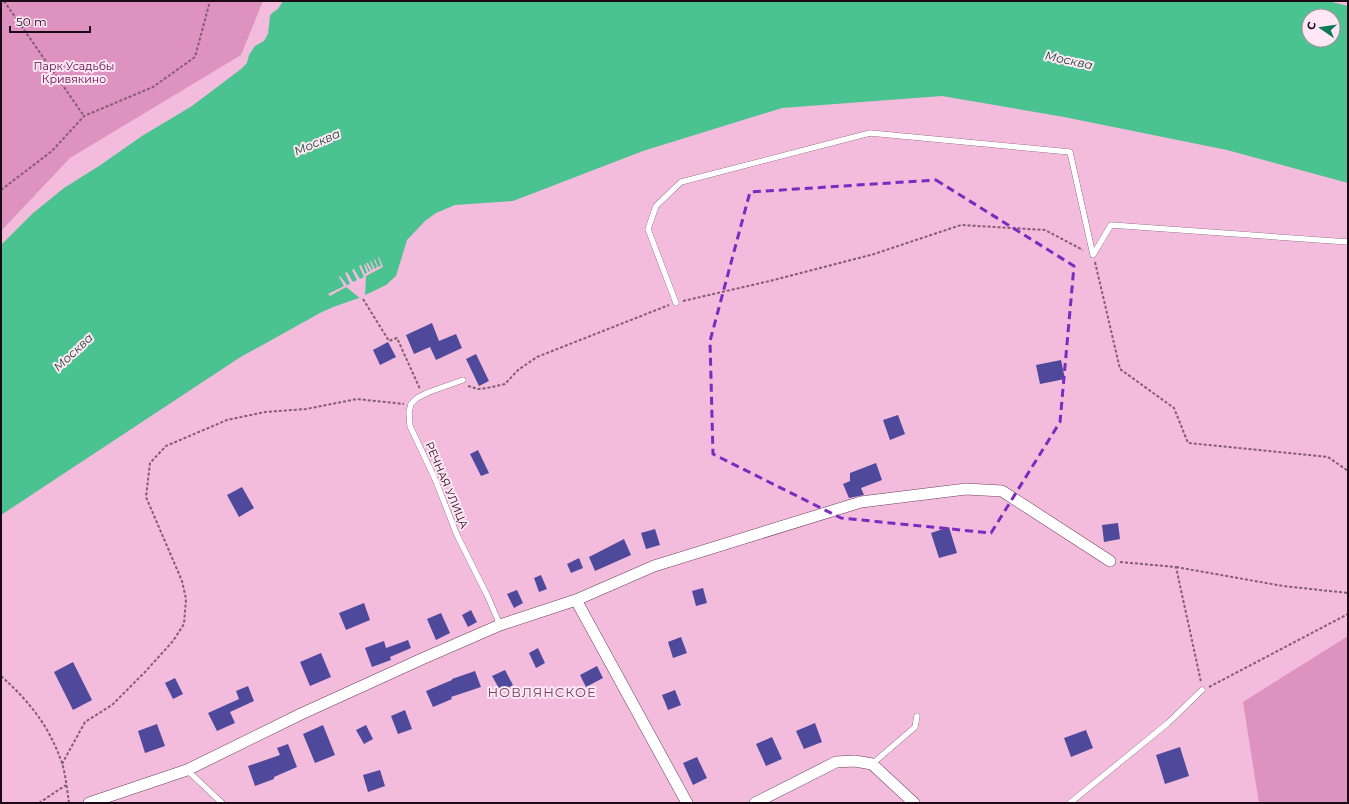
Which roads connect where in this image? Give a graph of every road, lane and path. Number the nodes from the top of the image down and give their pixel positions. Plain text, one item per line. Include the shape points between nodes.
1 (4, 1) edge
2 (210, 1) edge
3 (84, 116) junction
4 (1, 190) edge
5 (1348, 242) edge
6 (1093, 255) junction
7 (363, 299) dead end
8 (676, 302) junction
9 (460, 381) joint
10 (423, 395) junction
11 (411, 404) junction
12 (1348, 471) edge
13 (1110, 561) joint
14 (1176, 567) junction
15 (1348, 593) edge
16 (576, 600) junction
17 (1348, 614) edge
18 (500, 625) junction
19 (1, 676) edge
20 (1202, 690) junction
21 (917, 716) dead end
22 (62, 764) junction
23 (872, 764) junction
24 (187, 770) junction
25 (66, 784) junction
26 (1073, 802) edge
27 (39, 803) edge
28 (69, 803) edge
29 (89, 803) edge
30 (222, 803) edge
31 (686, 803) edge
32 (755, 803) edge
33 (914, 803) edge

1 - 3 path
2 - 3 path via 195,57 152,88
3 - 4 path via 52,151
5 - 6 lane via 1111,225
6 - 8 path via 1045,230 962,225 874,254
6 - 8 lane via 1070,152 870,133 681,182 656,206 648,229
6 - 12 path via 1120,369 1174,408 1188,443 1328,457
7 - 10 path via 389,341 396,338
8 - 9 path via 537,357 518,370 505,384 478,389
9 - 10 lane
10 - 11 lane
11 - 18 lane, РЕЧНАЯ УЛИЦА via 410,426 457,535
11 - 22 path via 357,399 306,409 265,412 227,420 166,446 150,463 146,497 182,581 186,599 184,624 173,641 112,705 85,722
13 - 14 path
13 - 16 street via 1002,491 966,489 861,502 654,566
14 - 15 path via 1283,586
14 - 20 path
16 - 18 street
16 - 31 street
17 - 20 path
18 - 24 street via 308,711
19 - 22 path via 35,710 48,730
20 - 26 lane via 1168,723
21 - 23 lane via 915,727
22 - 25 path
23 - 32 street via 855,761 836,762
23 - 33 street
24 - 29 street
24 - 30 lane
25 - 27 path
25 - 28 path

